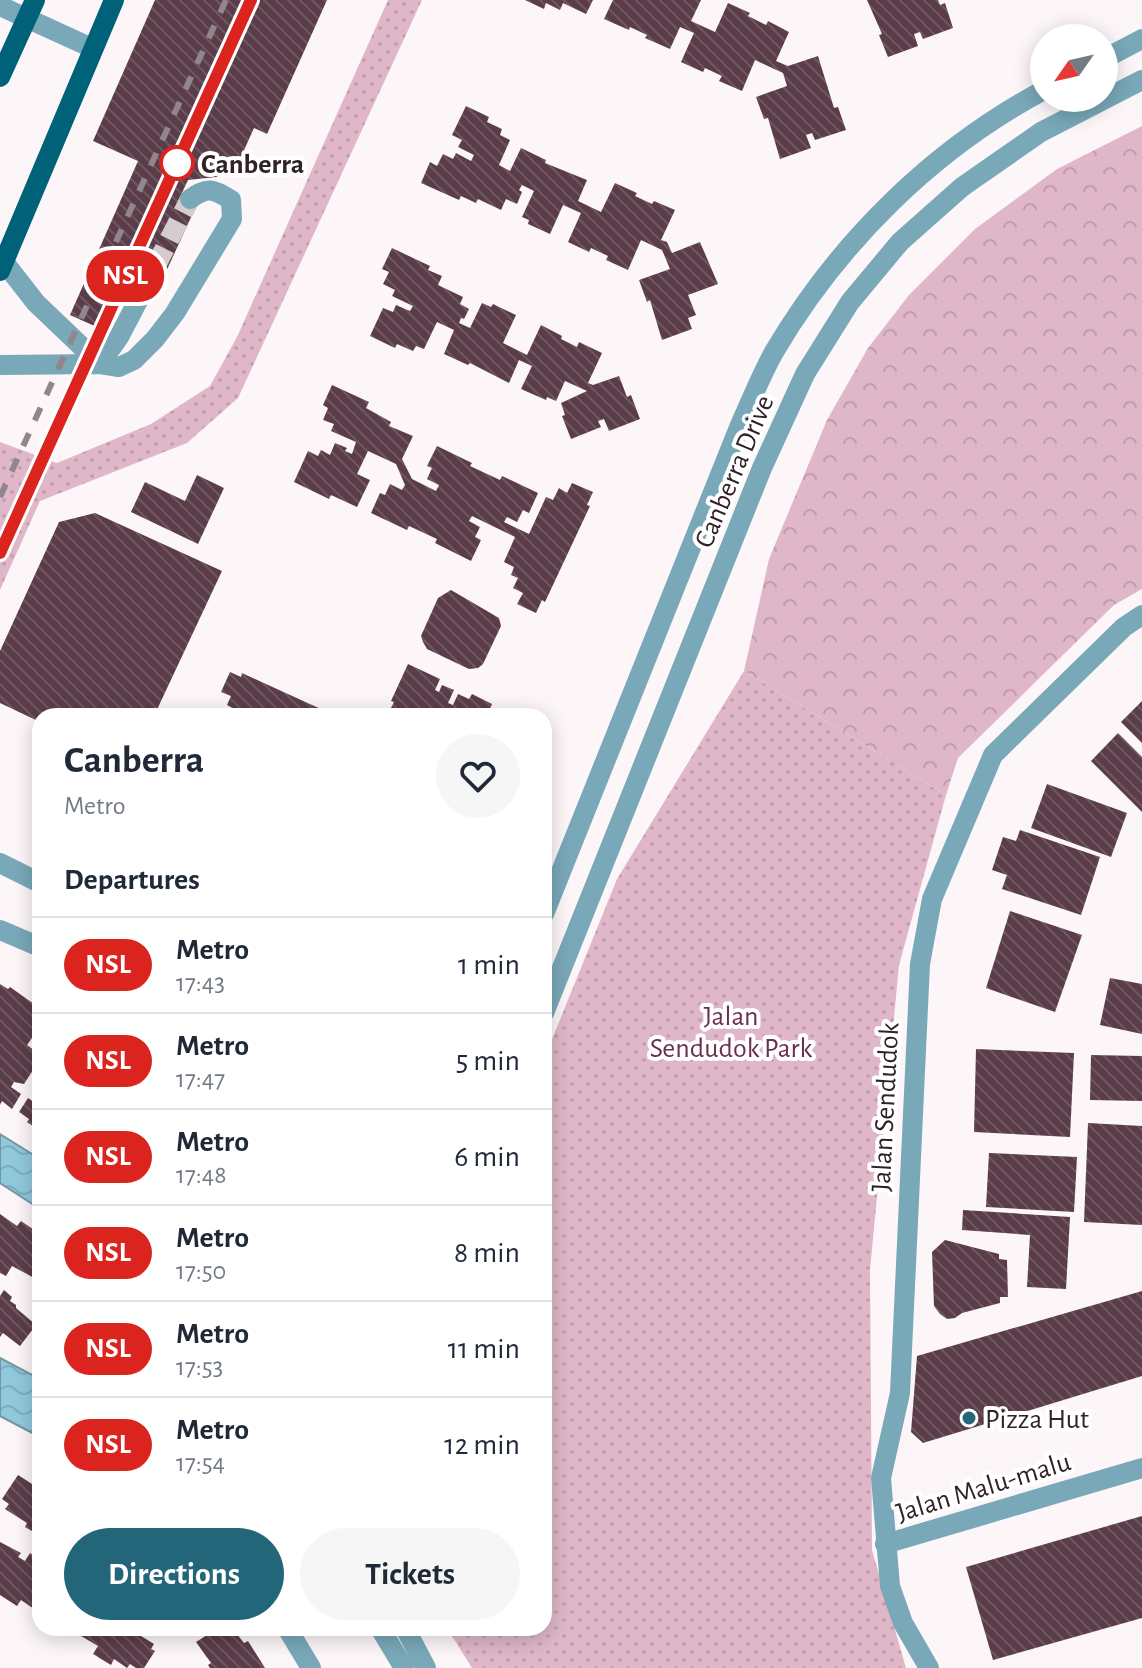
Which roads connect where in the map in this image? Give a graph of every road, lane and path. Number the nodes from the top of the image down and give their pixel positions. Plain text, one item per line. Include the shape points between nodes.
1 (114, 0) edge
2 (0, 6) edge
3 (31, 9) edge
4 (1142, 39) edge
5 (92, 48) junction
6 (1118, 52) edge
7 (0, 77) edge
8 (1142, 80) edge
9 (1030, 99) edge
10 (190, 199) dead end
11 (2, 266) edge
12 (142, 293) tunnel mouth
13 (100, 364) junction
14 (0, 365) edge
15 (1142, 615) edge
16 (0, 863) edge
17 (32, 879) edge
18 (552, 894) edge
19 (0, 930) edge
20 (32, 944) edge
21 (552, 993) edge
22 (1142, 1468) edge
23 (885, 1544) junction
24 (292, 1636) edge
25 (385, 1636) edge
26 (409, 1636) edge
27 (311, 1668) edge
28 (404, 1668) edge
29 (426, 1668) edge
30 (929, 1668) edge

1 - 5 main road
2 - 3 street
3 - 5 street
3 - 7 main road
4 - 6 street
5 - 11 main road
8 - 21 street, Canberra Drive via 1041,132 962,187 900,242 850,302 805,374 762,468
9 - 18 street, Canberra Drive via 934,162 874,217 773,353
10 - 13 street via 201,191 217,190 231,200 232,219 155,339 119,367
11 - 13 street
12 - 13 street
13 - 14 street
15 - 23 street, Jalan Sendudok via 993,755 932,899 920,964 900,1393 881,1478
16 - 17 street
19 - 20 street
22 - 23 street, Jalan Malu-malu
23 - 30 street, Jalan Sendudok via 890,1586 903,1623
24 - 27 street
25 - 28 street
26 - 29 street

